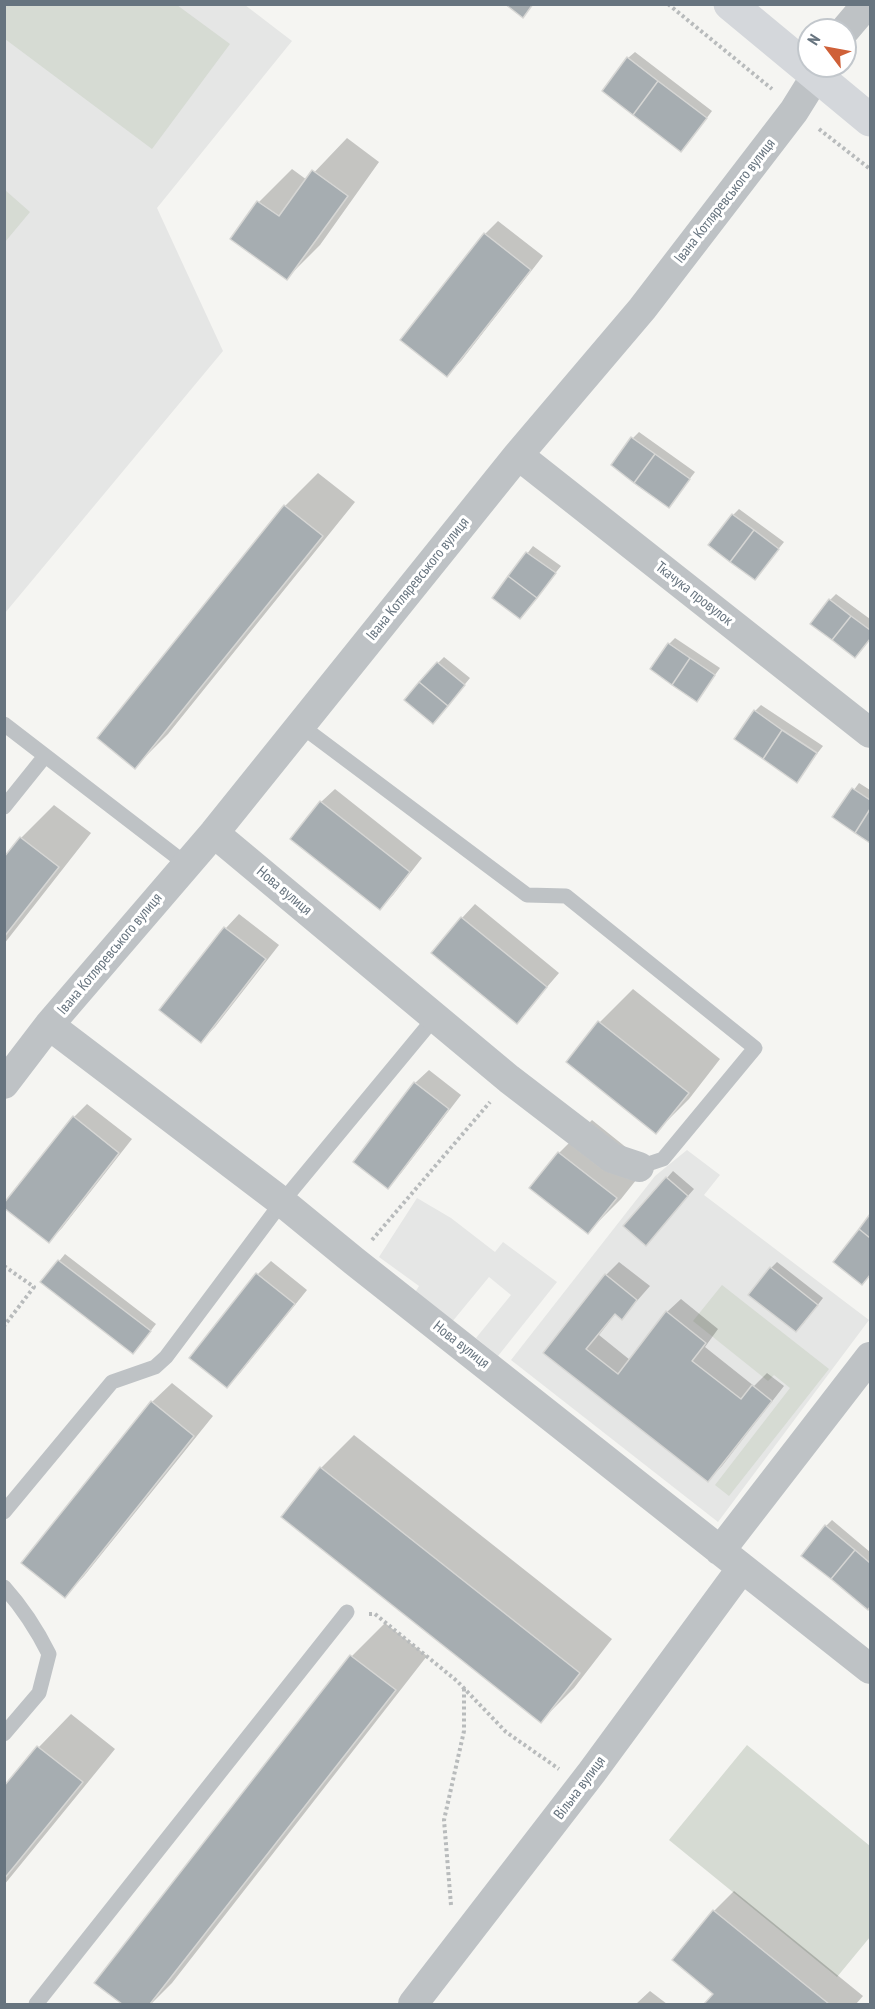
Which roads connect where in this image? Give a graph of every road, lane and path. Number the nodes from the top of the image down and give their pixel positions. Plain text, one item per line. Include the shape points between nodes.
1 (668, 4) edge
2 (730, 4) edge
3 (867, 4) edge
4 (855, 18) edge
5 (797, 54) edge
6 (815, 78) edge
7 (826, 78) edge
8 (794, 111) junction
9 (870, 120) edge
10 (870, 169) edge
11 (518, 455) junction
12 (4, 724) edge
13 (300, 725) junction
14 (870, 733) edge
15 (45, 756) junction
16 (4, 807) edge
17 (214, 833) junction
18 (186, 864) junction
19 (436, 1016) junction
20 (49, 1025) junction
21 (509, 1079) junction
22 (4, 1084) edge
23 (639, 1167) joint
24 (282, 1202) junction
25 (354, 1261) junction
26 (4, 1266) edge
27 (4, 1326) edge
28 (870, 1358) edge
29 (4, 1512) edge
30 (731, 1559) junction
31 (4, 1587) edge
32 (347, 1612) joint
33 (870, 1669) edge
34 (464, 1687) junction
35 (4, 1734) edge
36 (592, 1772) junction
37 (461, 1943) junction
38 (36, 2004) edge
39 (413, 2004) edge

1 - 8 path
2 - 5 main road
3 - 4 street
6 - 8 street, Івана Котляревського вулиця
7 - 9 main road
8 - 10 path
8 - 11 street, Івана Котляревського вулиця via 642,309
11 - 13 street, Івана Котляревського вулиця
11 - 14 street, Ткачука провулок
12 - 15 lane
13 - 17 street, Івана Котляревського вулиця
13 - 23 lane via 527,895 566,896 755,1048 663,1159
15 - 16 lane
15 - 18 lane
17 - 18 street, Івана Котляревського вулиця
17 - 19 street, Нова вулиця
18 - 20 street, Івана Котляревського вулиця
19 - 21 street, Нова вулиця
19 - 24 lane
20 - 22 street, Івана Котляревського вулиця
20 - 24 street, Нова вулиця
21 - 23 street, Нова вулиця via 612,1158
21 - 25 path
24 - 25 street, Нова вулиця
24 - 29 lane via 166,1358 155,1367 112,1382
25 - 30 street, Нова вулиця
26 - 27 path via 34,1287
28 - 30 street, Вільна вулиця
30 - 33 street, Нова вулиця
30 - 36 street, Вільна вулиця
31 - 35 lane via 49,1654 39,1693
32 - 34 path via 375,1614
32 - 38 lane
34 - 36 path via 506,1732 562,1771
34 - 37 path via 464,1731 444,1820 451,1908
36 - 37 street, Вільна вулиця
37 - 39 street, Вільна вулиця

